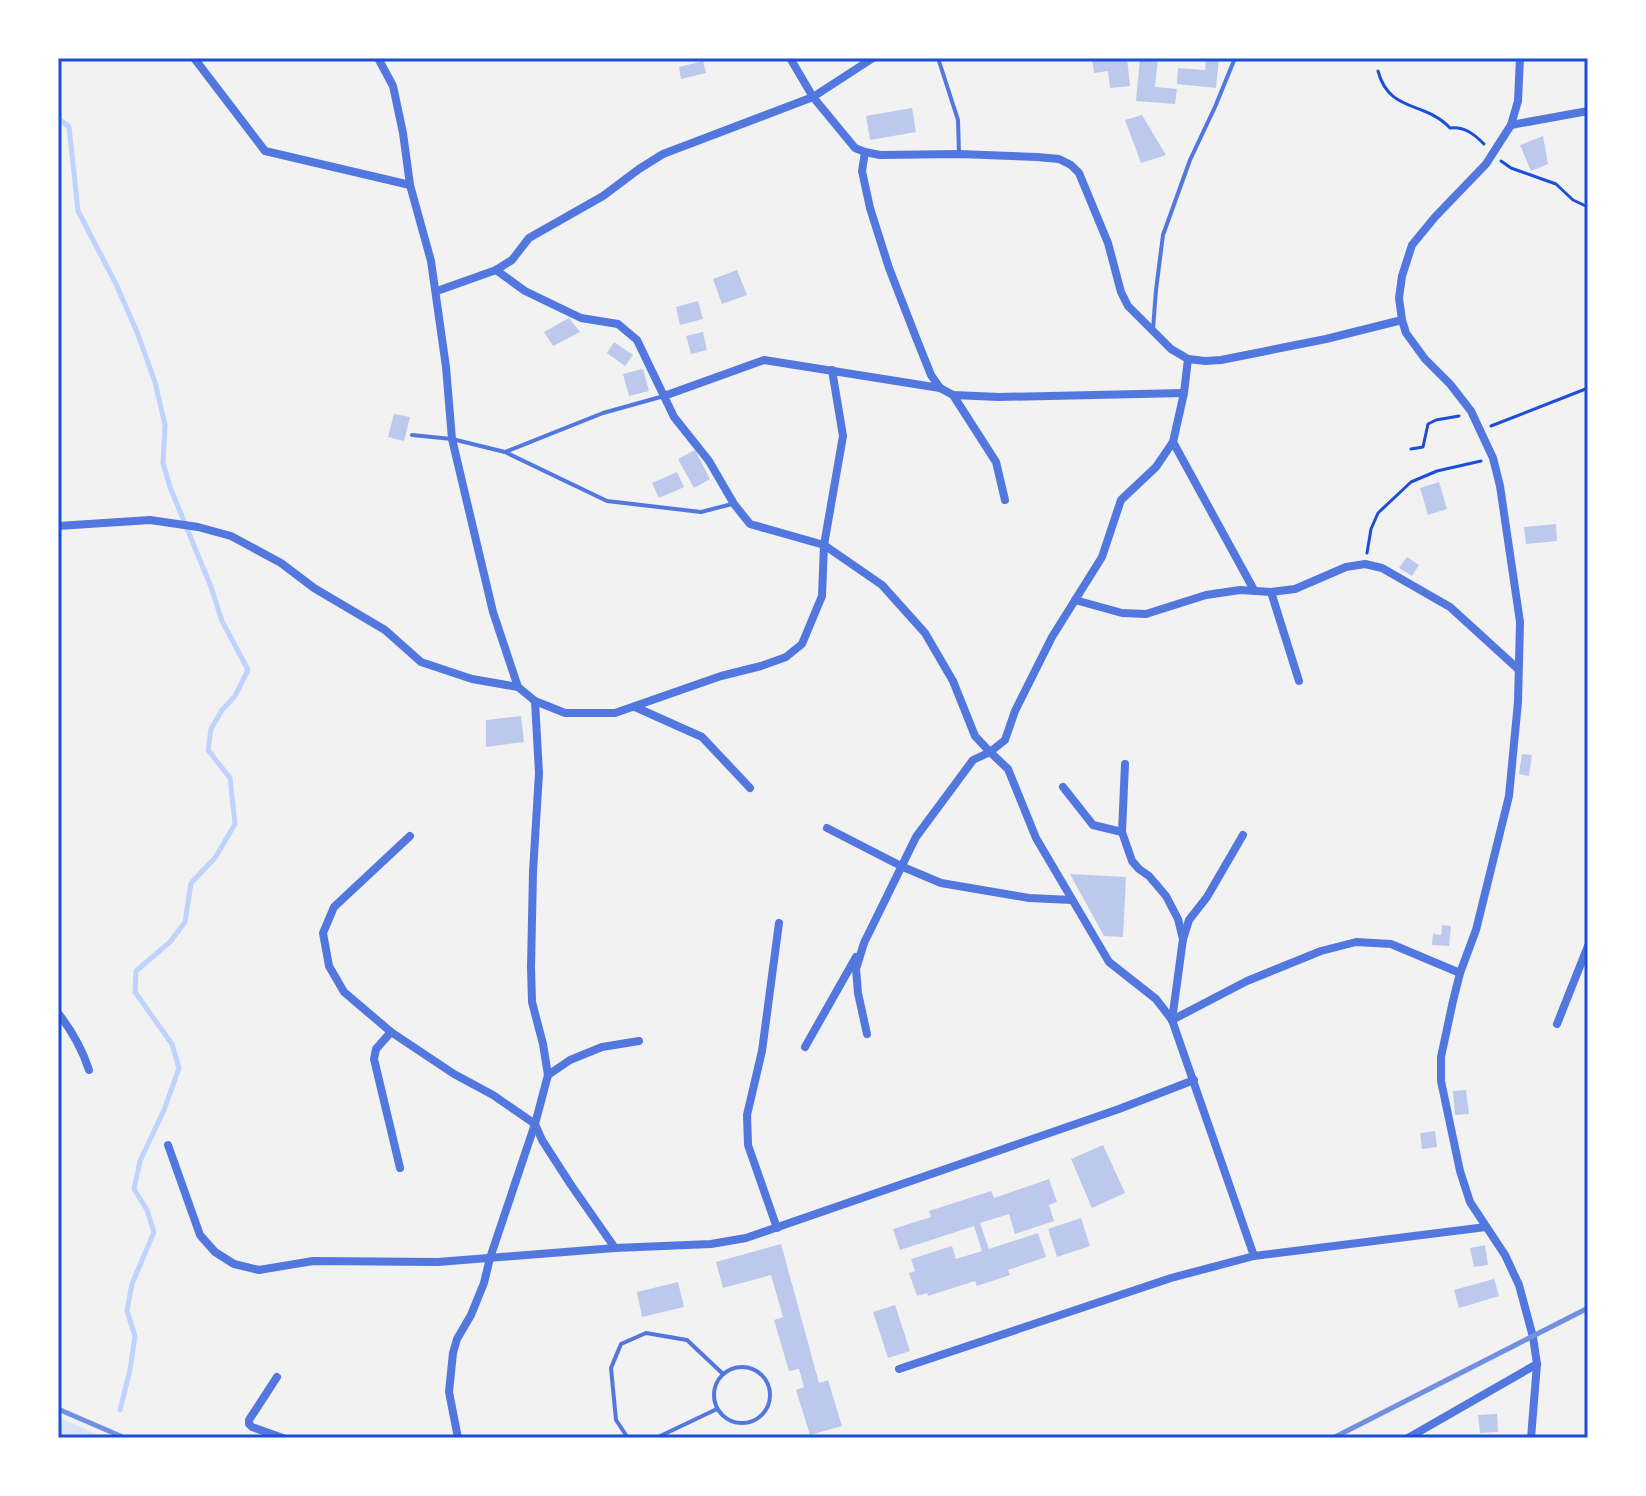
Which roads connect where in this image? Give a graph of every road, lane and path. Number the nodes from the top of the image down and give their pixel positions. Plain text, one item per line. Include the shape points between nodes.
1 (194, 58) edge
2 (378, 58) edge
3 (790, 58) edge
4 (873, 58) edge
5 (938, 58) edge
6 (1235, 58) edge
7 (1520, 58) edge
8 (1378, 71) dead end
9 (813, 97) junction
10 (1588, 111) edge
11 (1511, 125) junction
12 (865, 152) junction
13 (959, 154) junction
14 (1493, 154) junction
15 (1486, 164) junction
16 (410, 185) junction
17 (1588, 207) edge
18 (496, 270) junction
19 (437, 291) junction
20 (1402, 320) junction
21 (1153, 330) junction
22 (1188, 359) junction
23 (832, 370) junction
24 (940, 388) junction
25 (1588, 388) edge
26 (1184, 393) junction
27 (953, 395) junction
28 (664, 396) junction
29 (1467, 406) junction
30 (1481, 430) junction
31 (412, 435) dead end
32 (452, 439) junction
33 (1173, 442) junction
34 (1411, 449) dead end
35 (505, 452) junction
36 (1493, 458) junction
37 (1005, 500) dead end
38 (734, 504) junction
39 (58, 526) edge
40 (824, 545) junction
41 (1365, 564) junction
42 (1254, 590) junction
43 (1271, 592) junction
44 (1075, 600) junction
45 (1518, 669) junction
46 (1299, 681) dead end
47 (518, 687) junction
48 (535, 701) junction
49 (635, 707) junction
50 (990, 752) junction
51 (1125, 764) dead end
52 (1063, 787) dead end
53 (750, 788) dead end
54 (827, 828) dead end
55 (1122, 832) junction
56 (1243, 835) dead end
57 (410, 836) dead end
58 (903, 867) junction
59 (1072, 900) junction
60 (779, 923) dead end
61 (1183, 939) junction
62 (864, 943) junction
63 (1588, 946) edge
64 (1460, 973) junction
65 (58, 1013) edge
66 (1172, 1020) junction
67 (1557, 1024) dead end
68 (391, 1032) junction
69 (867, 1034) dead end
70 (639, 1041) dead end
71 (805, 1047) dead end
72 (89, 1070) dead end
73 (548, 1075) junction
74 (1194, 1080) junction
75 (535, 1124) junction
76 (168, 1145) dead end
77 (400, 1168) dead end
78 (1486, 1227) junction
79 (777, 1228) junction
80 (615, 1248) junction
81 (1254, 1256) junction
82 (490, 1258) junction
83 (1537, 1364) junction
84 (899, 1369) dead end
85 (723, 1374) junction
86 (277, 1377) dead end
87 (717, 1409) junction
88 (283, 1438) edge
89 (458, 1438) edge
90 (628, 1438) edge
91 (656, 1438) edge
92 (1408, 1438) edge
93 (1531, 1438) edge

1 - 16 street via 265,151
2 - 16 street via 393,86
3 - 9 street
4 - 9 street
5 - 13 lane via 958,120
6 - 21 lane via 1163,235
7 - 11 street
8 - 15 path via 1388,93 1478,138 1485,145
9 - 12 street via 855,148
9 - 18 street via 663,154 529,238
10 - 11 street
11 - 14 street
12 - 13 street
12 - 24 street via 862,171 889,268
13 - 21 street via 1059,159 1071,165 1108,243 1121,292
14 - 15 street
14 - 17 path via 1511,168 1556,184
15 - 20 street via 1412,245 1399,298
16 - 19 street
18 - 19 street
18 - 28 street via 525,291 581,318 618,324 637,340
19 - 32 street
20 - 22 street via 1221,360
20 - 29 street via 1413,344
21 - 22 street
22 - 26 street
23 - 24 street
23 - 28 street via 764,360
23 - 40 street via 843,436
24 - 27 street
25 - 30 path
26 - 27 street
26 - 33 street
27 - 37 street via 996,462
28 - 35 lane via 603,413
28 - 38 street
29 - 30 street
29 - 34 path via 1464,414 1428,424 1423,447
30 - 36 street
31 - 32 lane
32 - 35 lane
32 - 47 street via 493,612
33 - 42 street
33 - 44 street via 1156,467 1121,500 1102,557
35 - 38 lane via 607,501 701,512
36 - 41 path via 1411,482 1378,513
36 - 45 street via 1520,622
38 - 40 street via 750,524
39 - 47 street via 150,520 231,536 385,630 421,662
40 - 49 street via 822,596 802,644 786,657
40 - 50 street via 882,585 925,633 953,681 975,736
41 - 43 street
41 - 45 street via 1382,568 1450,607
42 - 43 street
42 - 44 street via 1206,595 1146,614
43 - 46 street
44 - 50 street via 1015,711 1005,740
45 - 64 street via 1509,796
47 - 48 street
48 - 49 street via 565,713
48 - 73 street via 539,773 532,1002
49 - 53 street via 702,737
50 - 58 street via 973,760 916,837
50 - 59 street via 1008,769 1036,838
51 - 55 street
52 - 55 street via 1093,825
54 - 58 street
55 - 61 street via 1132,861 1166,896
56 - 61 street via 1189,920
57 - 68 street via 334,907 323,933 329,966 344,992
58 - 59 street via 941,883
58 - 62 street
59 - 66 street via 1109,962 1156,999
60 - 79 street via 762,1051 747,1115 748,1145
61 - 66 street
62 - 69 street via 856,969
62 - 71 street
63 - 67 street
64 - 66 street via 1391,944 1356,942 1247,981
64 - 78 street via 1441,1057 1441,1081 1460,1171
65 - 72 street via 82,1048
66 - 74 street
68 - 75 street
68 - 77 street via 374,1059
70 - 73 street via 602,1047
73 - 75 street
74 - 79 street
74 - 81 street
75 - 80 street
75 - 82 street
76 - 82 street via 200,1235 234,1264 259,1270 313,1261
78 - 81 street
78 - 83 street via 1519,1285
79 - 80 street via 711,1244
80 - 82 street
81 - 84 street via 1171,1278
82 - 89 street via 453,1353 449,1392
83 - 92 street
83 - 93 street
85 - 87 lane via 714,1390
85 - 87 lane via 750,1368 765,1379 770,1396 763,1412 748,1422 731,1420
85 - 90 lane via 687,1340 646,1333 621,1344 611,1368 616,1420
86 - 88 street via 249,1424
87 - 91 lane

